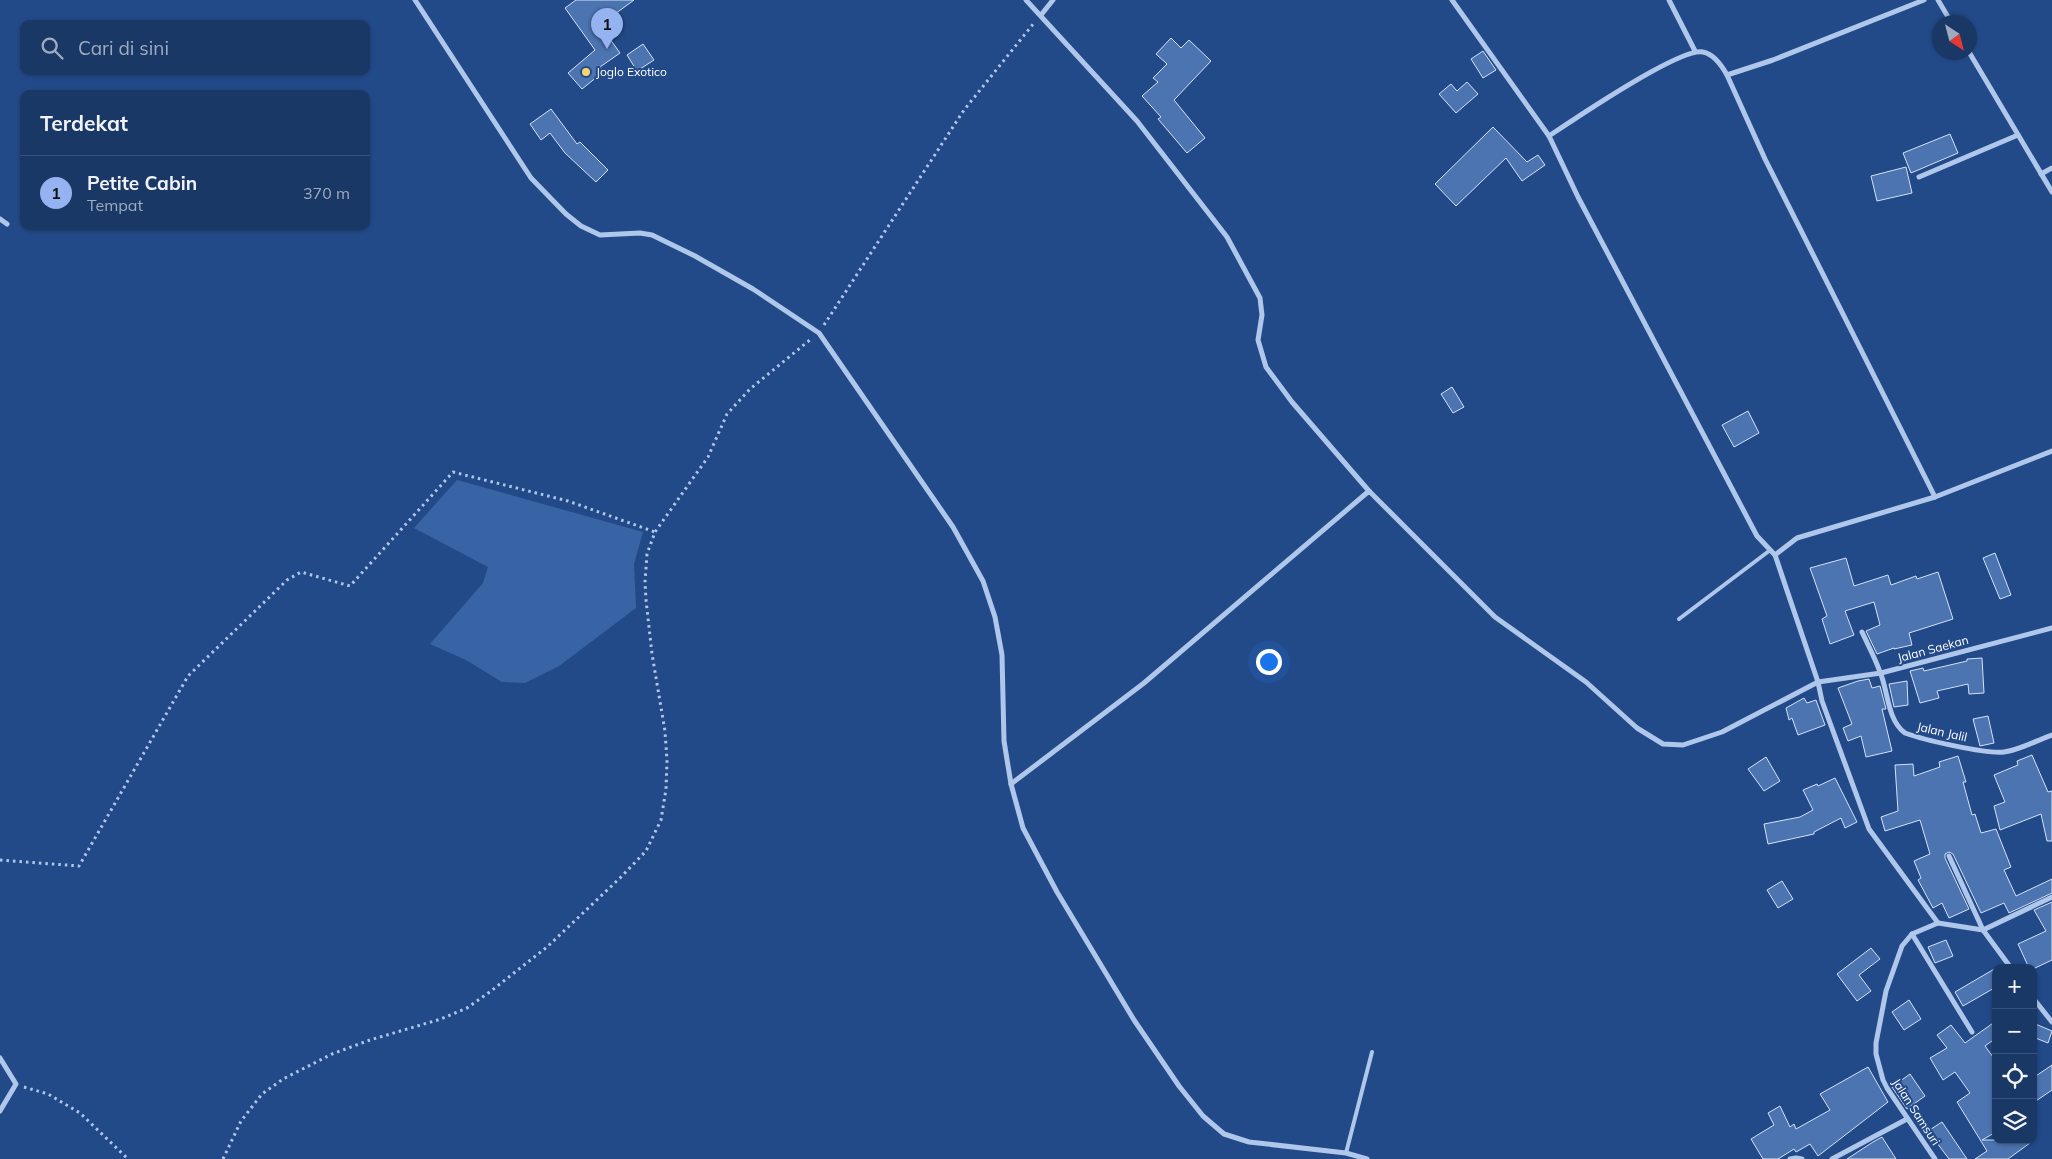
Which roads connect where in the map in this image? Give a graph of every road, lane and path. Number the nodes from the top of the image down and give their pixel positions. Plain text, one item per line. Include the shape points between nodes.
1 (415, 0) edge
2 (1026, 0) edge
3 (1053, 0) edge
4 (1452, 0) edge
5 (1669, 0) edge
6 (1924, 0) edge
7 (1938, 0) edge
8 (1041, 15) junction
9 (1947, 15) edge
10 (1695, 51) junction
11 (1974, 60) edge
12 (1727, 75) junction
13 (2018, 135) junction
14 (1549, 136) junction
15 (2052, 168) edge
16 (2041, 174) junction
17 (1919, 177) dead end
18 (2052, 192) edge
19 (0, 218) edge
20 (7, 224) dead end
21 (818, 333) junction
22 (2052, 451) edge
23 (1369, 491) junction
24 (1935, 497) junction
25 (655, 532) junction
26 (1770, 551) junction
27 (1775, 555) junction
28 (1679, 619) dead end
29 (2052, 628) edge
30 (1862, 632) dead end
31 (1881, 673) junction
32 (1818, 682) junction
33 (2052, 735) edge
34 (1011, 784) junction
35 (1949, 856) dead end
36 (0, 860) edge
37 (2052, 897) edge
38 (1938, 923) junction
39 (1983, 930) junction
40 (1912, 934) junction
41 (2008, 964) edge
42 (2037, 1003) edge
43 (2052, 1022) edge
44 (1972, 1032) dead end
45 (1372, 1052) dead end
46 (0, 1058) edge
47 (16, 1084) junction
48 (0, 1111) edge
49 (1907, 1119) junction
50 (1346, 1153) junction
51 (128, 1159) edge
52 (223, 1159) edge
53 (1367, 1159) edge
54 (1790, 1159) edge
55 (1802, 1159) edge
56 (1832, 1159) edge
57 (1935, 1159) edge

1 - 21 street via 531,178 566,214 600,235 652,235 753,289
2 - 8 street, Jalan Saekan
3 - 8 street
4 - 14 street
5 - 10 street
6 - 12 street
7 - 9 street
8 - 21 path via 964,110
8 - 23 street, Jalan Saekan via 1137,121 1227,237 1260,298 1262,315 1258,340 1266,367
10 - 12 street via 1711,55
10 - 14 street via 1613,94
11 - 13 street
12 - 24 street
13 - 16 street
13 - 17 street
14 - 26 street via 1756,536
15 - 16 street
16 - 18 street
19 - 20 street
21 - 25 path via 738,400 727,414 708,458
21 - 34 street via 953,527 983,581 995,617 1002,655 1004,741
22 - 24 street
23 - 32 street, Jalan Saekan via 1495,617 1586,682 1637,728 1663,744 1683,745 1708,737
23 - 34 street via 1144,683
24 - 27 street via 1797,538
25 - 36 path via 568,501 453,472 350,586 301,572 287,580 188,676 79,866
25 - 52 path via 647,554 645,582 652,654 665,731 666,790 661,820 646,851 547,947 467,1008 332,1054 283,1079 262,1094 242,1121
26 - 27 street
26 - 28 lane
27 - 32 street
29 - 31 street, Jalan Saekan
30 - 31 street, Jalan Jalil
31 - 32 street, Jalan Saekan
31 - 33 street, Jalan Jalil via 1894,719 1900,730 1909,734 1994,752 2006,752
32 - 38 street via 1869,829
34 - 50 street via 1023,828 1057,892 1134,1020 1203,1116 1224,1134 1236,1139
35 - 39 street
37 - 39 street
38 - 39 street
38 - 40 street
39 - 41 street
40 - 44 street
40 - 49 street, Jalan Samsuri via 1902,946 1886,991 1876,1054 1883,1080
42 - 43 street
45 - 50 lane
46 - 47 street
47 - 48 street
47 - 51 path via 48,1094 80,1113
49 - 56 street
49 - 57 street, Jalan Samsuri
50 - 53 street
54 - 55 street

